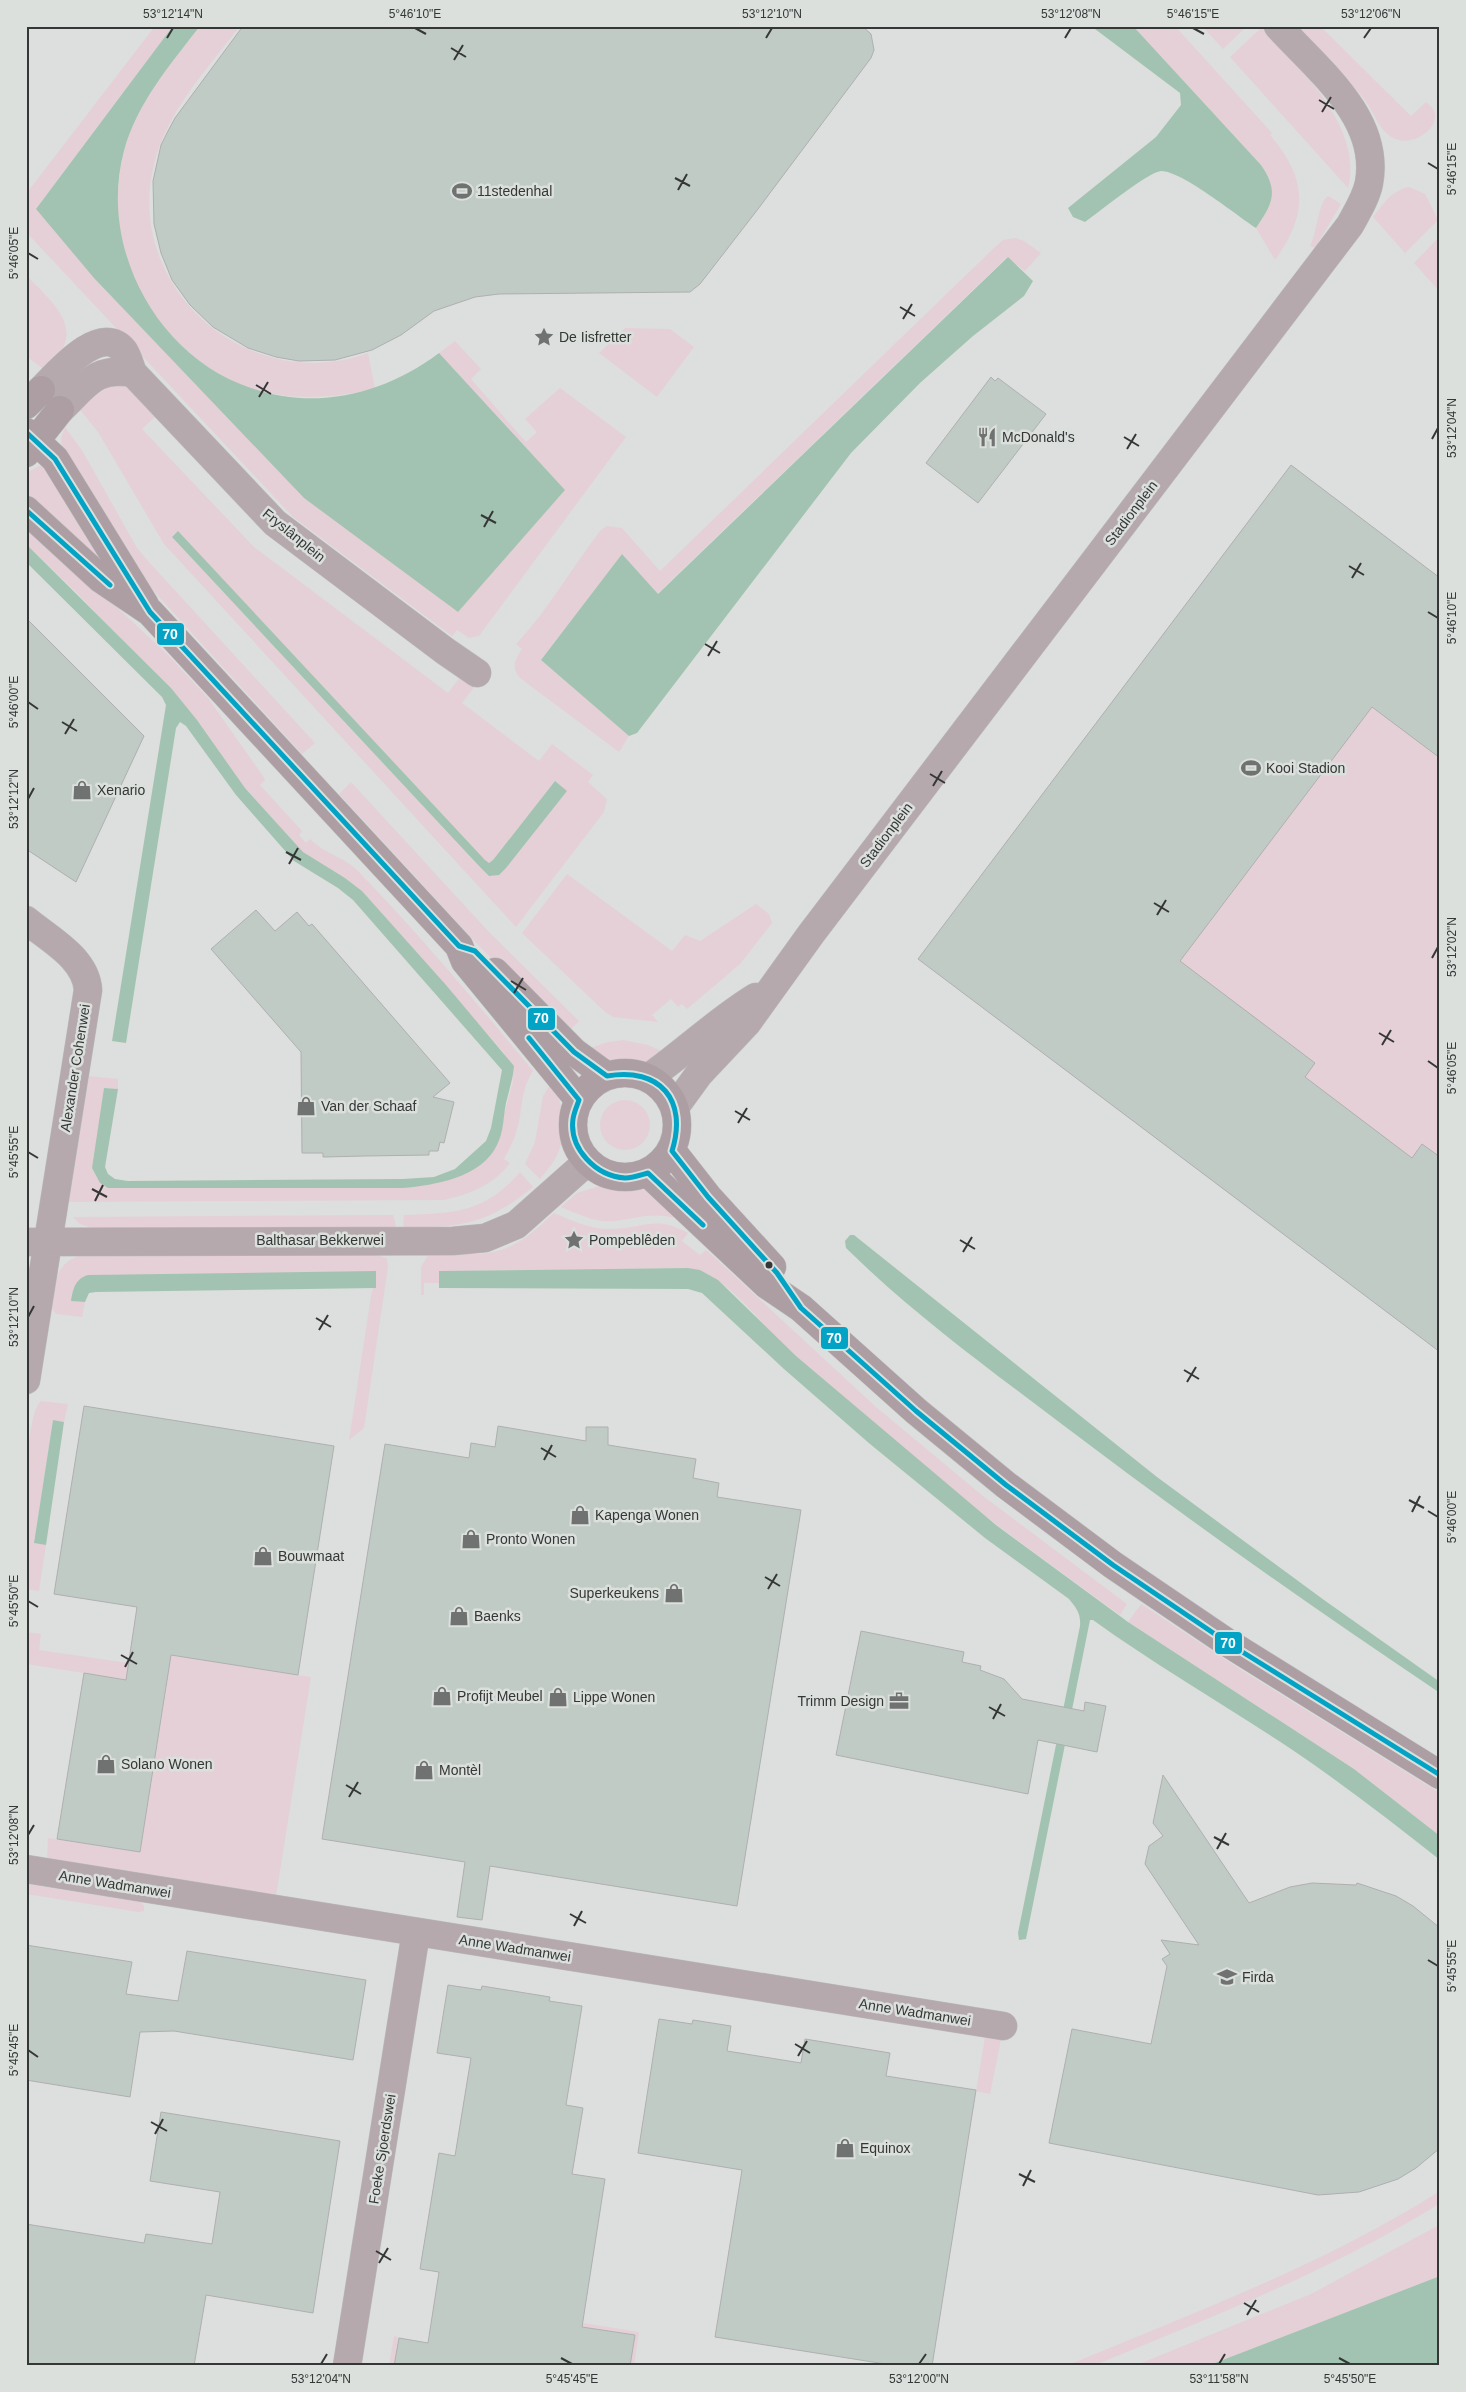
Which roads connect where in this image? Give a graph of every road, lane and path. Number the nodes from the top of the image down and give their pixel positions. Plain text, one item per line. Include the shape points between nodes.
1 (1278, 26) edge
2 (133, 373) junction
3 (33, 397) edge
4 (60, 410) joint
5 (30, 442) edge
6 (26, 510) edge
7 (150, 612) junction
8 (478, 673) dead end
9 (26, 920) edge
10 (459, 946) junction
11 (770, 988) junction
12 (607, 1076) junction
13 (648, 1078) junction
14 (579, 1100) junction
15 (675, 1107) junction
16 (672, 1151) junction
17 (587, 1162) junction
18 (648, 1173) junction
19 (37, 1242) edge
20 (802, 1308) junction
21 (26, 1380) edge
22 (1440, 1775) edge
23 (26, 1870) edge
24 (416, 1932) junction
25 (1003, 2026) dead end
26 (347, 2366) edge

1 - 11 street, Stadionplein via 1352,109 1365,134 1370,170 1358,210 1334,247
2 - 3 street, Fryslânplein via 125,352 110,342 103,342 73,358
2 - 4 street via 118,370 102,372
2 - 8 street, Fryslânplein via 275,524 445,652
4 - 5 main road
5 - 7 main road via 55,460
6 - 7 main road via 102,579
7 - 10 main road
9 - 19 street, Alexander Cohenwei via 77,962 88,985
10 - 12 main road via 475,951 574,1052
10 - 14 main road via 465,961
11 - 13 street, Stadionplein via 736,1009
11 - 15 street, Stadionplein via 747,1024 699,1074
12 - 13 main road via 628,1072
12 - 14 main road via 591,1085
13 - 15 main road via 664,1090
14 - 17 main road via 573,1121 575,1143
15 - 16 main road via 678,1129
16 - 18 main road via 662,1164
16 - 20 main road via 708,1197 777,1272
17 - 18 main road via 605,1174 627,1178
17 - 19 street, Balthasar Bekkerwei via 516,1225 485,1238 453,1241
18 - 20 main road via 767,1285
19 - 21 street, Alexander Cohenwei
20 - 22 main road via 1006,1485 1114,1565 1228,1643
23 - 24 street, Anne Wadmanwei
24 - 25 street, Anne Wadmanwei
24 - 26 street, Foeke Sjoerdswei

